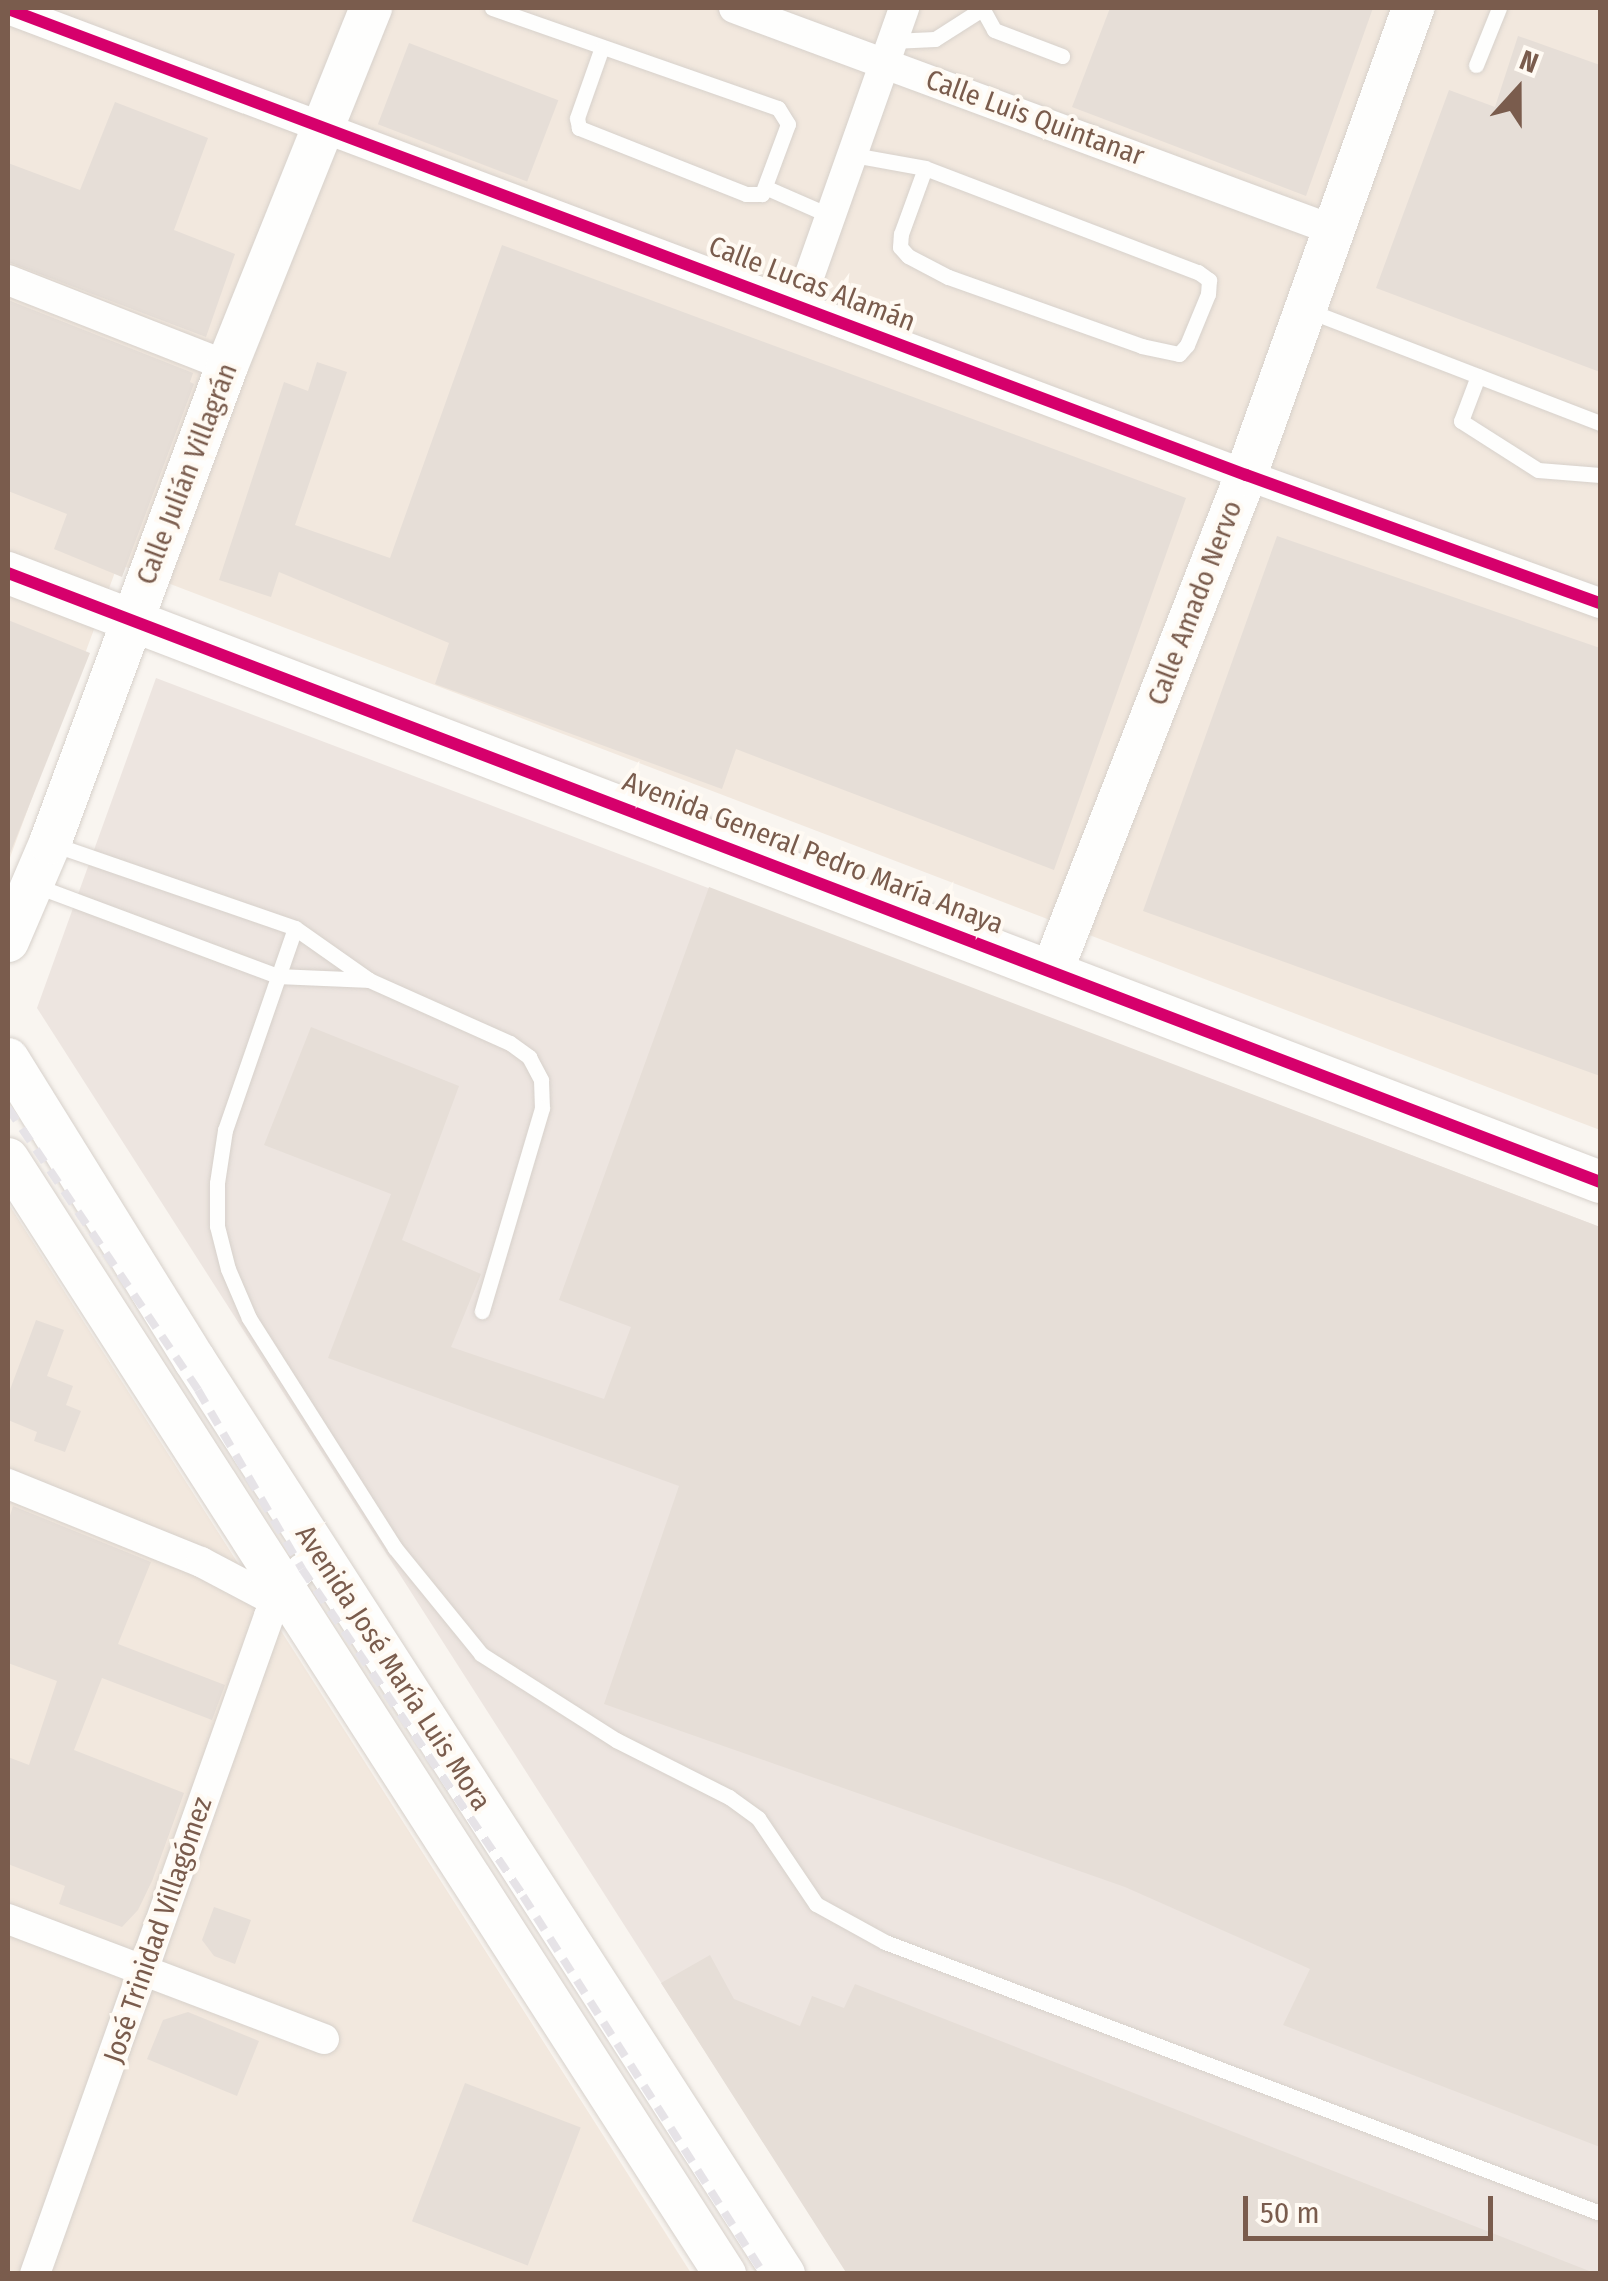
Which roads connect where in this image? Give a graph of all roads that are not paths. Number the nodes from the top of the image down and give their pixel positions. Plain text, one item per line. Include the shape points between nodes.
1 (372, 8) edge
2 (492, 8) edge
3 (734, 8) edge
4 (904, 8) edge
5 (982, 8) edge
6 (1413, 8) edge
7 (1498, 8) edge
8 (8, 10) edge
9 (602, 47) junction
10 (888, 52) junction
11 (1062, 56) dead end
12 (1476, 65) dead end
13 (326, 130) junction
14 (854, 154) junction
15 (925, 168) junction
16 (766, 188) junction
17 (831, 216) junction
18 (1336, 230) junction
19 (8, 280) edge
20 (799, 305) junction
21 (1307, 310) junction
22 (228, 366) junction
23 (1478, 376) junction
24 (1600, 423) edge
25 (1246, 475) junction
26 (1600, 475) edge
27 (8, 573) edge
28 (1600, 603) edge
29 (132, 620) junction
30 (50, 843) junction
31 (34, 885) junction
32 (295, 928) junction
33 (8, 942) edge
34 (1052, 971) junction
35 (278, 976) junction
36 (369, 980) junction
37 (8, 1058) edge
38 (8, 1159) edge
39 (1600, 1182) edge
40 (482, 1311) dead end
41 (8, 1484) edge
42 (322, 1558) junction
43 (280, 1594) junction
44 (8, 1918) edge
45 (144, 1972) junction
46 (324, 2039) dead end
47 (1599, 2215) edge
48 (36, 2274) edge
49 (725, 2274) edge
50 (784, 2274) edge

1 - 13 street, Calle Julián Villagrán
2 - 9 lane
3 - 10 street, Calle Luis Quintanar
4 - 10 street
5 - 10 lane via 934,39
5 - 11 lane via 1006,36
6 - 18 street, Calle Amado Nervo
7 - 12 lane
8 - 13 street, Calle Lucas Alamán
9 - 16 lane via 786,114
9 - 16 lane via 579,128 746,194 756,197
10 - 14 street
10 - 18 street, Calle Luis Quintanar
13 - 20 street, Calle Lucas Alamán
13 - 22 street, Calle Julián Villagrán
14 - 15 lane
14 - 17 street
15 - 15 lane via 902,234 900,247 908,256 1142,346 1179,354 1187,345 1208,294 1209,280 1198,272
16 - 17 lane
17 - 20 street
18 - 21 street, Calle Amado Nervo
19 - 22 street
20 - 25 street, Calle Lucas Alamán
21 - 23 lane
21 - 25 street, Calle Amado Nervo
22 - 29 street, Calle Julián Villagrán
23 - 24 lane
23 - 26 lane via 1461,421 1538,470
25 - 28 street, Calle Lucas Alamán
25 - 34 street, Calle Amado Nervo
27 - 29 street, Avenida General Pedro María Anaya
29 - 30 street, Calle Julián Villagrán
29 - 34 street, Avenida General Pedro María Anaya
30 - 31 street, Calle Julián Villagrán
30 - 32 lane
31 - 33 street, Calle Julián Villagrán
31 - 35 lane
32 - 35 lane
32 - 36 lane
34 - 39 street, Avenida General Pedro María Anaya
35 - 36 lane
35 - 47 lane via 224,1130 217,1226 228,1269 249,1318 395,1548 481,1654 616,1740 729,1797 758,1818 816,1904 885,1942
36 - 40 lane via 510,1043 529,1057 541,1080 534,1143
37 - 42 street, Avenida José María Luis Mora
38 - 43 street, Avenida José María Luis Mora
41 - 43 street
42 - 43 street
42 - 50 street, Avenida José María Luis Mora
43 - 45 street, José Trinidad Villagómez
43 - 49 street, Avenida José María Luis Mora
44 - 45 street
45 - 46 street
45 - 48 street, José Trinidad Villagómez

